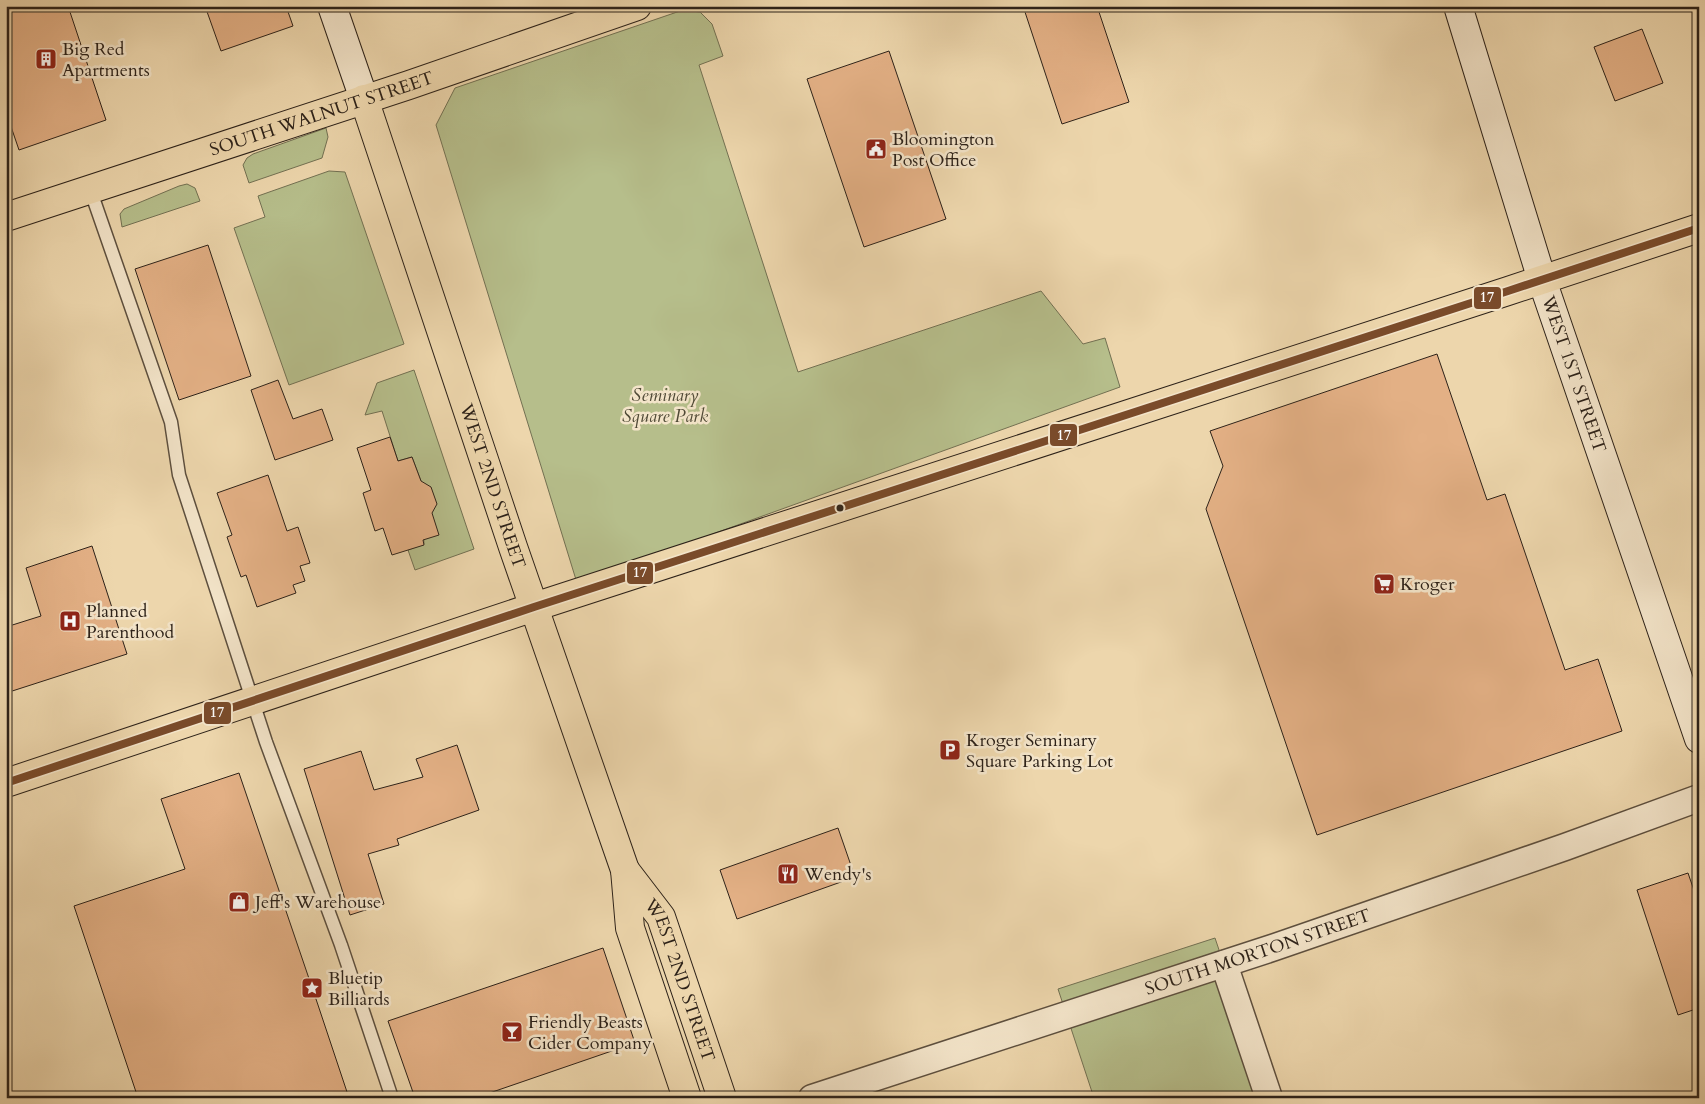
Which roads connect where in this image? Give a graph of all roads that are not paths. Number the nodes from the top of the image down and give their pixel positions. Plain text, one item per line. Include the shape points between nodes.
1 (332, 6) edge
2 (637, 6) edge
3 (1458, 6) edge
4 (592, 14) edge
5 (364, 99) junction
6 (90, 189) junction
7 (6, 216) edge
8 (1699, 228) edge
9 (1542, 280) junction
10 (534, 607) junction
11 (252, 701) junction
12 (1699, 739) edge
13 (6, 783) edge
14 (1699, 798) edge
15 (625, 870) junction
16 (1224, 964) junction
17 (701, 1036) junction
18 (670, 1046) junction
19 (392, 1098) edge
20 (688, 1098) edge
21 (722, 1098) edge
22 (812, 1098) edge
23 (1269, 1098) edge

1 - 5 street
2 - 4 main road, SOUTH WALNUT STREET
3 - 9 street, WEST 1ST STREET
4 - 5 main road, SOUTH WALNUT STREET
5 - 6 main road, SOUTH WALNUT STREET
5 - 10 main road, WEST 2ND STREET
6 - 7 main road, SOUTH WALNUT STREET
6 - 11 lane via 171,422 179,474
8 - 9 main road
9 - 10 main road
9 - 12 street, WEST 1ST STREET
10 - 11 main road
10 - 15 main road, WEST 2ND STREET
11 - 13 main road
11 - 19 lane
14 - 16 street, SOUTH MORTON STREET
15 - 17 main road, WEST 2ND STREET via 660,917
15 - 18 main road, WEST 2ND STREET via 630,928
16 - 22 street, SOUTH MORTON STREET
16 - 23 street
17 - 18 main road
17 - 21 main road, WEST 2ND STREET
18 - 20 main road, WEST 2ND STREET

